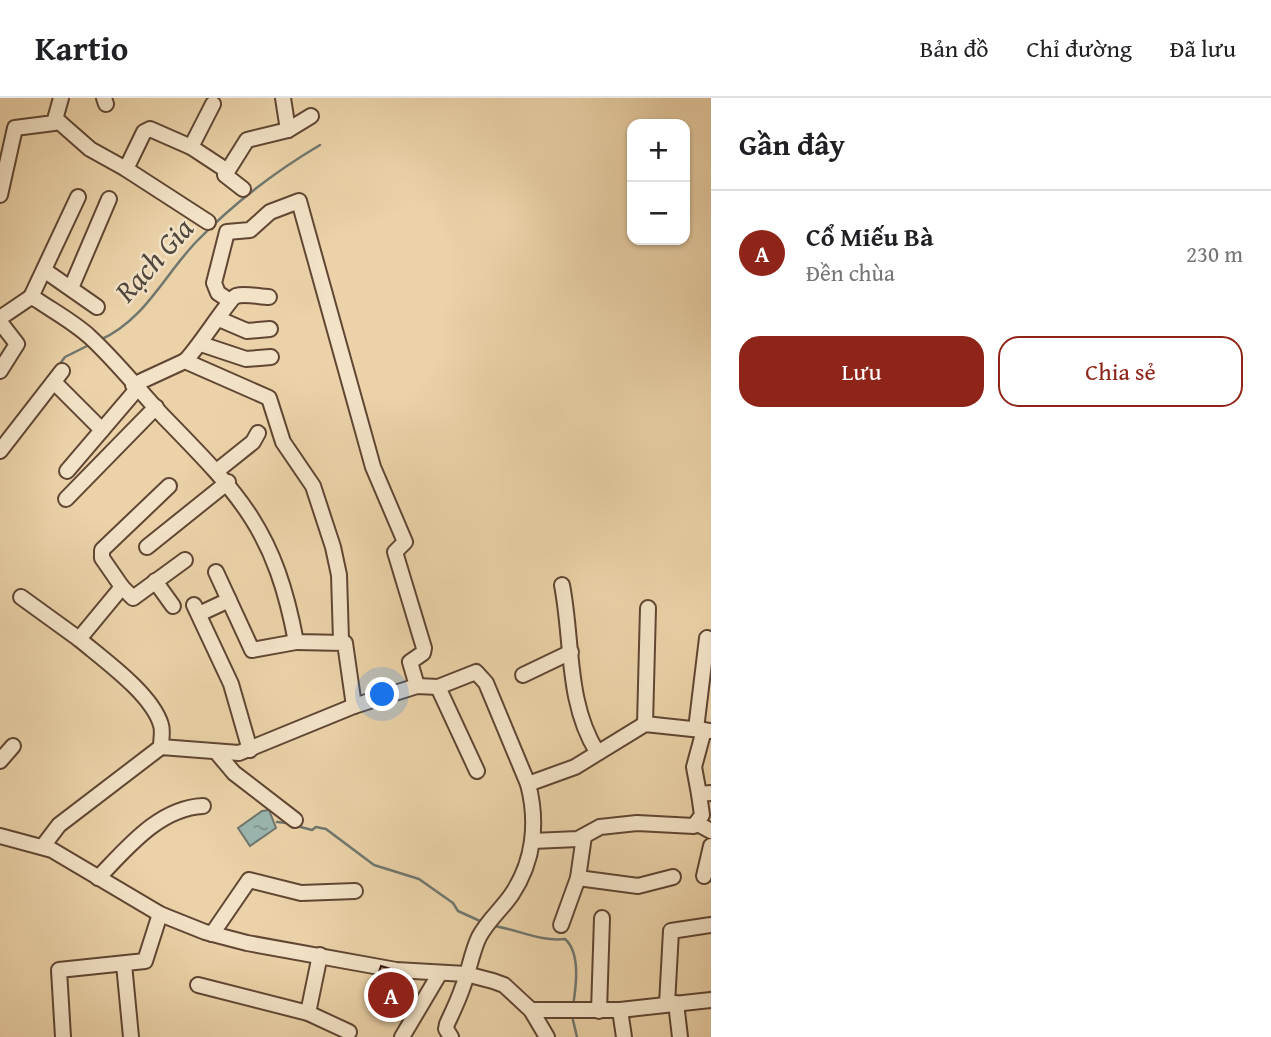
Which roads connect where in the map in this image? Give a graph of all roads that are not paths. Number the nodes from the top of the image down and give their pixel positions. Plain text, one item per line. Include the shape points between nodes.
1 (61, 98) edge
2 (283, 98) edge
3 (213, 104) dead end
4 (311, 116) dead end
5 (57, 120) junction
6 (288, 130) junction
7 (191, 147) junction
8 (126, 169) junction
9 (226, 170) junction
10 (243, 189) dead end
11 (0, 195) edge
12 (78, 197) dead end
13 (109, 199) dead end
14 (208, 222) dead end
15 (44, 270) junction
16 (71, 288) junction
17 (31, 297) junction
18 (269, 297) dead end
19 (230, 301) junction
20 (97, 307) dead end
21 (219, 319) junction
22 (0, 320) edge
23 (270, 329) dead end
24 (201, 344) junction
25 (271, 357) dead end
26 (185, 361) junction
27 (0, 371) edge
28 (135, 387) junction
29 (156, 407) junction
30 (102, 430) junction
31 (258, 433) dead end
32 (0, 451) edge
33 (218, 470) junction
34 (67, 471) dead end
35 (228, 482) junction
36 (169, 485) dead end
37 (66, 499) dead end
38 (147, 547) dead end
39 (185, 560) dead end
40 (216, 572) dead end
41 (155, 581) junction
42 (562, 585) dead end
43 (122, 587) junction
44 (21, 597) dead end
45 (229, 600) junction
46 (173, 606) dead end
47 (648, 608) dead end
48 (707, 638) dead end
49 (79, 639) junction
50 (341, 640) junction
51 (296, 642) junction
52 (571, 652) junction
53 (523, 675) dead end
54 (416, 686) junction
55 (438, 687) junction
56 (354, 706) junction
57 (645, 724) junction
58 (704, 730) edge
59 (13, 746) dead end
60 (161, 747) junction
61 (250, 750) junction
62 (597, 752) junction
63 (218, 754) junction
64 (0, 760) edge
65 (477, 771) dead end
66 (528, 784) junction
67 (705, 794) edge
68 (203, 806) dead end
69 (295, 820) dead end
70 (698, 824) junction
71 (711, 831) edge
72 (0, 836) edge
73 (584, 836) junction
74 (532, 841) junction
75 (43, 846) junction
76 (711, 846) edge
77 (704, 876) dead end
78 (673, 877) dead end
79 (98, 878) junction
80 (578, 878) junction
81 (355, 891) dead end
82 (160, 914) junction
83 (602, 918) dead end
84 (561, 925) dead end
85 (711, 925) edge
86 (212, 934) junction
87 (320, 955) junction
88 (124, 964) junction
89 (440, 973) junction
90 (466, 974) junction
91 (198, 985) dead end
92 (711, 1000) edge
93 (672, 1004) junction
94 (531, 1010) junction
95 (620, 1010) junction
96 (599, 1011) junction
97 (308, 1013) junction
98 (349, 1032) dead end
99 (63, 1037) edge
100 (131, 1037) edge
101 (402, 1037) edge
102 (451, 1037) edge
103 (547, 1037) edge
104 (624, 1037) edge
105 (680, 1037) edge

1 - 5 street
2 - 6 street
3 - 7 street
4 - 6 street
5 - 8 street via 90,149
5 - 11 street via 51,125 15,128
6 - 9 street via 247,140
7 - 8 street via 150,129 144,132
7 - 9 street
8 - 14 street
9 - 10 street via 227,178
12 - 15 street
13 - 16 street
15 - 16 street
15 - 17 street
16 - 20 street
17 - 22 street
17 - 28 street via 90,336
18 - 19 street via 240,295
19 - 21 street
19 - 54 street via 218,293 214,283 227,232 250,230 270,212 299,201 373,467 405,542 395,552 424,648 410,662
21 - 23 street via 247,331
21 - 24 street
22 - 27 street via 17,344
24 - 25 street via 246,359
24 - 26 street
26 - 28 street
26 - 50 street via 269,398 283,442 313,486 333,547 339,575
28 - 29 street
28 - 30 street
29 - 33 street
29 - 37 street
30 - 32 street via 58,377
30 - 34 street
31 - 33 street
33 - 35 street
35 - 38 street
35 - 51 street via 258,524 277,565
36 - 43 street via 102,550 102,558
39 - 41 street
40 - 45 street
41 - 43 street via 134,598
41 - 46 street
42 - 52 street
43 - 49 street
44 - 49 street
45 - 51 street via 253,651
45 - 61 street via 196,609 231,684
47 - 57 street
48 - 58 street
49 - 60 street via 148,704 161,723
50 - 51 street
50 - 56 street via 346,647
52 - 53 street
52 - 62 street via 579,715
54 - 55 street
54 - 56 street
55 - 65 street
55 - 66 street via 469,673 481,675
56 - 61 street
57 - 58 street
57 - 62 street
58 - 67 street via 694,767
59 - 64 street
60 - 63 street
60 - 75 street via 59,825
61 - 63 street
62 - 66 street via 575,767
63 - 69 street
66 - 74 street
67 - 70 street
68 - 79 street via 184,807 160,820
70 - 71 street
70 - 73 street via 638,823 600,827
72 - 75 street
73 - 74 street
73 - 80 street
74 - 90 street via 511,895 478,939
75 - 79 street
76 - 77 street
78 - 80 street via 638,886
79 - 82 street
80 - 84 street
81 - 86 street via 302,893 249,880
82 - 86 street
82 - 88 street via 149,956 145,961
83 - 96 street
85 - 93 street via 671,931
86 - 87 street
87 - 89 street via 396,970
87 - 97 street
88 - 99 street via 59,970
88 - 100 street
89 - 90 street
89 - 101 street
90 - 94 street via 504,985
90 - 102 street via 446,1024
91 - 97 street
92 - 93 street
93 - 95 street
93 - 105 street
94 - 96 street
94 - 103 street
95 - 96 street
95 - 104 street
97 - 98 street

